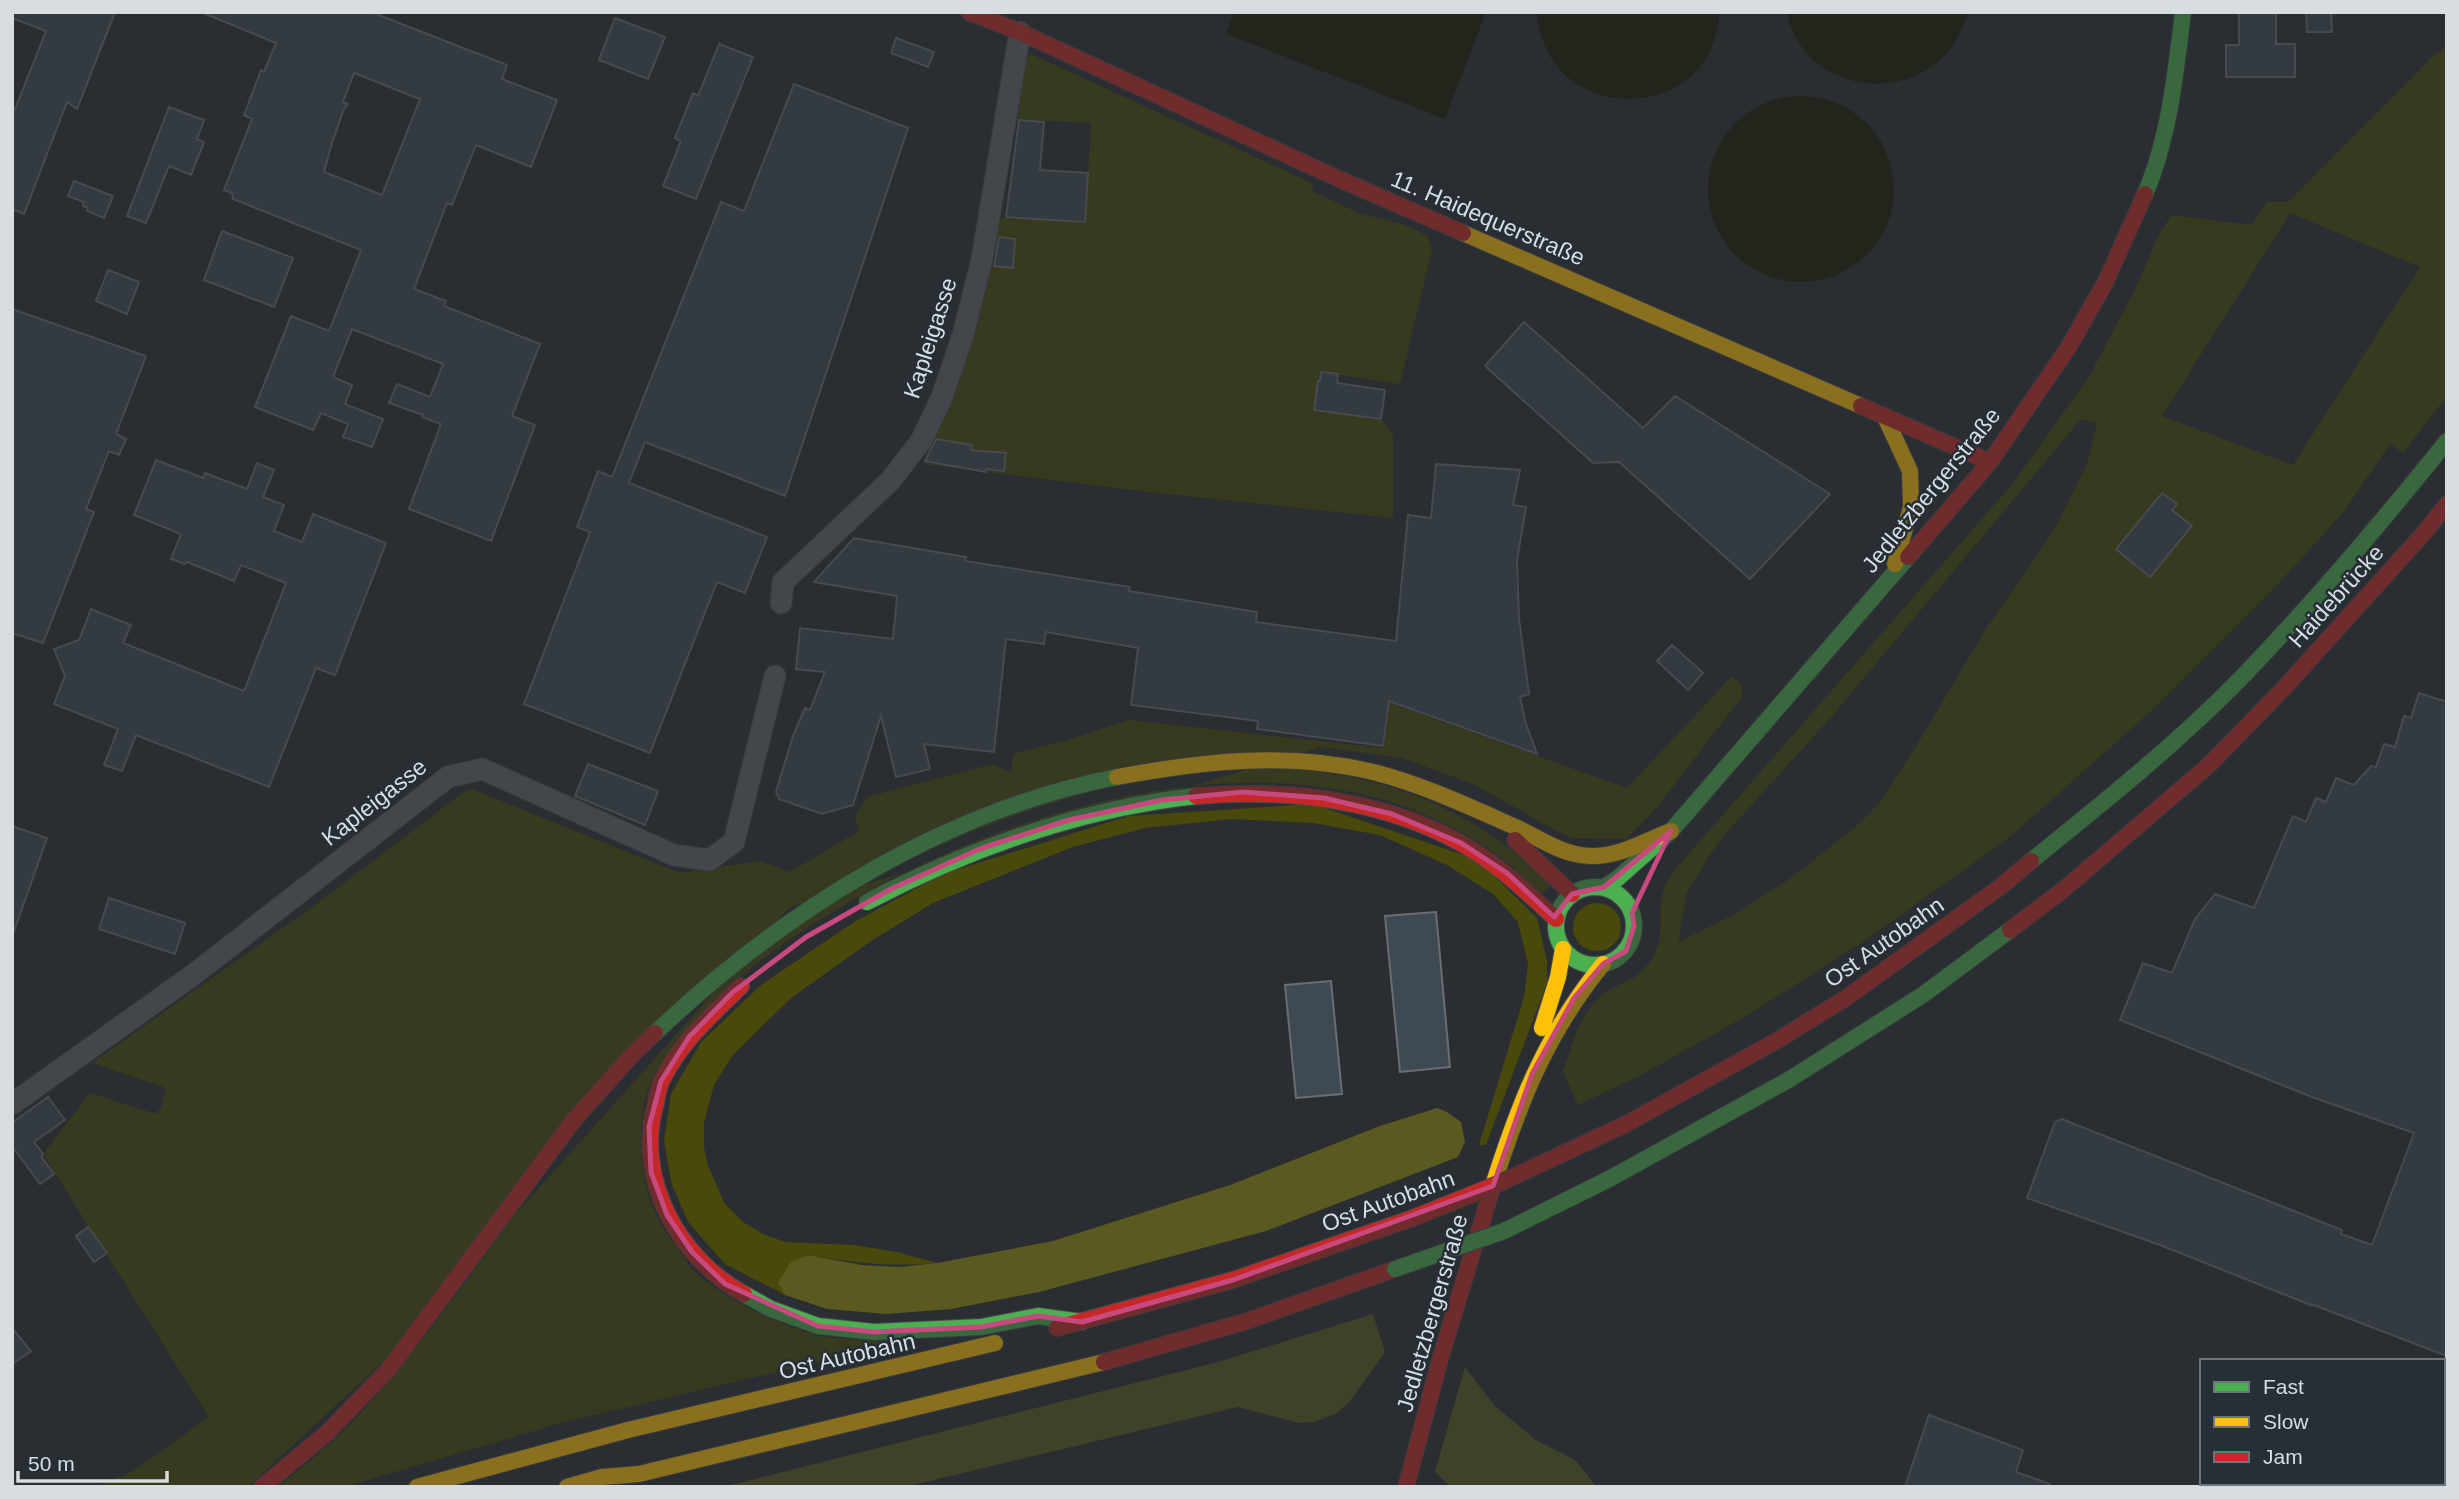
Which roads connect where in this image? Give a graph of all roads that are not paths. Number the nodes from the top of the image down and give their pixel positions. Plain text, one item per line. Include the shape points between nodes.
1 (969, 12) edge
2 (2183, 12) edge
3 (1020, 32) junction
4 (1885, 417) junction
5 (2447, 441) edge
6 (1990, 463) junction
7 (2447, 504) edge
8 (1892, 574) junction
9 (781, 603) dead end
10 (2243, 676) joint
11 (775, 677) dead end
12 (1480, 814) junction
13 (1671, 831) junction
14 (1659, 862) dead end
15 (1604, 887) junction
16 (1572, 894) junction
17 (1640, 896) dead end
18 (855, 910) dead end
19 (1632, 913) junction
20 (1556, 919) junction
21 (1563, 949) junction
22 (1604, 964) junction
23 (754, 977) dead end
24 (1532, 1074) junction
25 (12, 1104) edge
26 (1082, 1322) junction
27 (1041, 1332) dead end
28 (1014, 1339) dead end
29 (639, 1474) junction
30 (262, 1487) edge
31 (417, 1487) edge
32 (567, 1487) edge
33 (617, 1487) edge
34 (1406, 1487) edge

1 - 3 main road, 11. Haidequerstraße
2 - 6 main road, Jedletzbergerstraße via 2155,170 2105,283
3 - 4 main road, 11. Haidequerstraße via 1339,179
3 - 9 street, Kapleigasse via 982,259 942,397 921,441 890,481 783,582
4 - 6 main road, 11. Haidequerstraße
4 - 8 main road via 1910,471 1911,507
5 - 10 main road, Haidebrücke via 2370,537
6 - 8 main road, Jedletzbergerstraße
7 - 29 main road, Haidebrücke, bridge via 2209,765 2074,881 1924,994 1790,1079 1609,1179 1504,1231 1244,1322 1088,1367
8 - 13 main road, Jedletzbergerstraße
10 - 26 main road, Ost Autobahn, bridge via 2131,780 2000,887 1846,998 1776,1041 1626,1124 1500,1183 1233,1280
11 - 25 street, Kapleigasse via 734,842 709,860 674,855 482,769 448,777 193,975
12 - 13 main road via 1581,856 1611,855
12 - 16 main road
12 - 30 main road via 1404,781 1345,766 1279,760 1206,762 1141,772 1049,795 951,831 858,877 795,916 670,1016 573,1120 388,1370 324,1437
13 - 14 main road, Jedletzbergerstraße
13 - 15 main road, Jedletzbergerstraße
15 - 16 main road via 1582,888
15 - 19 main road via 1621,897
16 - 20 main road
17 - 19 main road
18 - 20 main road via 982,848 1069,820 1162,800 1243,792 1324,798 1392,814 1489,860
19 - 22 main road via 1632,939 1626,951
20 - 21 main road
21 - 22 main road via 1581,963
21 - 24 main road, Jedletzbergerstraße
22 - 24 main road, Jedletzbergerstraße via 1574,998
23 - 26 main road via 689,1037 661,1081 649,1127 652,1172 667,1215 692,1252 726,1284 771,1309 818,1326 874,1332 981,1327 1038,1316
24 - 34 main road, Jedletzbergerstraße via 1459,1292
26 - 27 main road, Ost Autobahn
28 - 31 main road, Ost Autobahn via 628,1430
29 - 32 main road via 602,1477
29 - 33 main road

